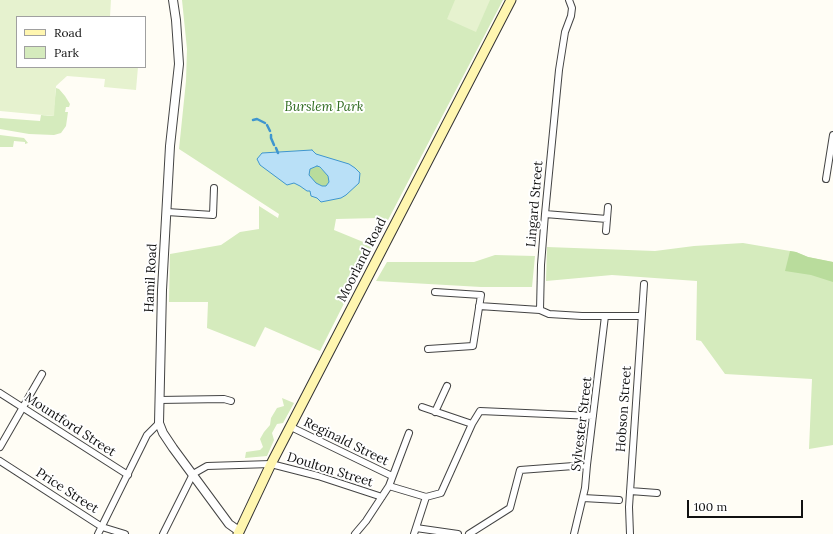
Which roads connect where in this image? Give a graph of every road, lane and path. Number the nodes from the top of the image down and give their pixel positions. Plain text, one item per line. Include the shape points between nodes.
1 (173, 0) edge
2 (511, 0) edge
3 (570, 0) edge
4 (833, 136) edge
5 (831, 162) edge
6 (826, 179) dead end
7 (214, 188) dead end
8 (608, 207) dead end
9 (166, 212) junction
10 (545, 214) junction
11 (607, 219) junction
12 (606, 232) dead end
13 (644, 284) dead end
14 (435, 292) dead end
15 (480, 306) junction
16 (540, 310) junction
17 (605, 316) junction
18 (641, 316) junction
19 (428, 349) dead end
20 (42, 374) dead end
21 (447, 386) dead end
22 (0, 393) edge
23 (159, 400) junction
24 (231, 401) dead end
25 (422, 407) dead end
26 (23, 408) junction
27 (435, 412) junction
28 (593, 416) junction
29 (159, 423) junction
30 (472, 424) junction
31 (291, 427) junction
32 (409, 433) dead end
33 (0, 447) edge
34 (0, 461) edge
35 (271, 464) junction
36 (587, 464) junction
37 (193, 474) junction
38 (128, 475) junction
39 (392, 476) junction
40 (389, 486) junction
41 (630, 491) junction
42 (656, 494) dead end
43 (382, 497) junction
44 (426, 497) junction
45 (583, 498) junction
46 (619, 500) dead end
47 (102, 527) junction
48 (415, 531) edge
49 (239, 532) edge
50 (98, 534) edge
51 (125, 534) edge
52 (163, 534) edge
53 (355, 534) edge
54 (458, 534) edge
55 (469, 534) edge
56 (574, 534) edge
57 (630, 534) edge

1 - 9 street, Hamil Road via 179,64
2 - 31 main road, Moorland Road
3 - 10 street, Lingard Street via 572,8 559,70
4 - 5 street
5 - 6 street
7 - 9 street via 213,215
8 - 11 street
9 - 23 street, Hamil Road
10 - 11 street
10 - 16 street, Lingard Street
11 - 12 street
13 - 18 street, Hobson Street
14 - 15 street via 481,295
15 - 16 street
15 - 19 street via 473,346
16 - 17 street via 549,314
17 - 18 street
17 - 28 street, Sylvester Street
18 - 41 street, Hobson Street
20 - 26 street
21 - 27 street
22 - 26 street, Mountford Street
23 - 24 street
23 - 29 street, Hamil Road
25 - 27 street
26 - 33 street
26 - 38 street, Mountford Street
27 - 30 street
28 - 30 street via 480,411
28 - 36 street, Sylvester Street
29 - 37 street, Hamil Road via 169,443
29 - 38 street via 147,435
30 - 44 street via 441,493
31 - 35 main road, Moorland Road
31 - 39 street, Reginald Street
32 - 39 street
34 - 47 street, Price Street
35 - 37 street, Doulton Street via 207,466
35 - 43 street, Doulton Street
35 - 49 main road, Moorland Road
36 - 45 street, Sylvester Street
36 - 55 street via 520,470 510,508
37 - 49 street, Hamil Road via 229,524
37 - 52 street
38 - 47 street
39 - 40 street
40 - 43 street
40 - 44 street
41 - 42 street
41 - 57 street, Hobson Street
43 - 53 street
44 - 48 street
45 - 46 street
45 - 56 street, Sylvester Street
47 - 50 street
47 - 51 street, Price Street
48 - 54 street

